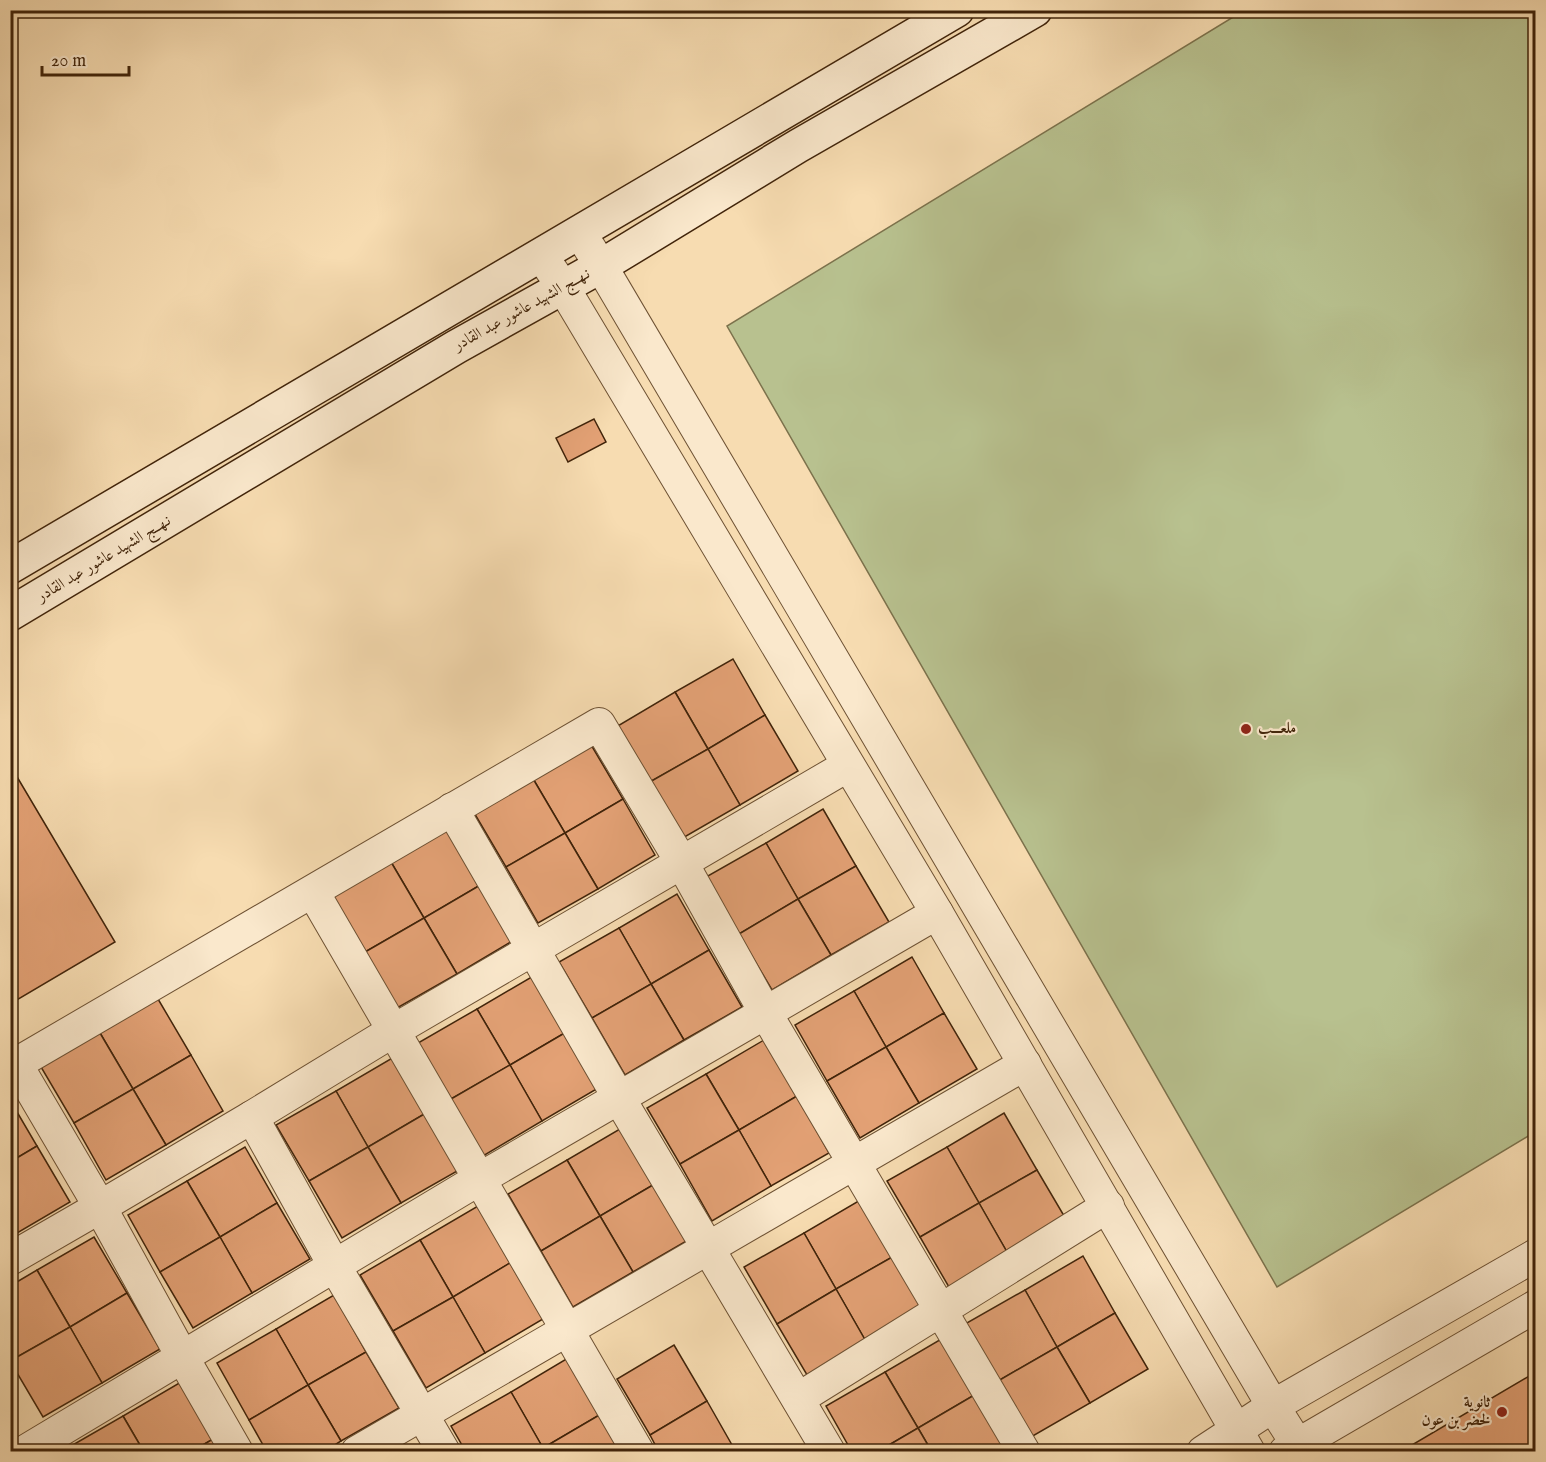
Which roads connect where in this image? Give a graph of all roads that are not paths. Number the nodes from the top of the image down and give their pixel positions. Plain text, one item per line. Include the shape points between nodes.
1 (957, 10) edge
2 (1035, 10) edge
3 (580, 233) junction
4 (541, 255) junction
5 (602, 266) junction
6 (563, 287) junction
7 (10, 567) edge
8 (10, 614) edge
9 (847, 766) junction
10 (452, 809) junction
11 (682, 863) junction
12 (314, 892) junction
13 (937, 913) junction
14 (534, 948) junction
15 (765, 1012) junction
16 (393, 1031) junction
17 (1025, 1064) junction
18 (13, 1065) edge
19 (619, 1098) junction
20 (252, 1117) junction
21 (854, 1163) junction
22 (481, 1178) junction
23 (1108, 1206) junction
24 (100, 1207) junction
25 (708, 1248) junction
26 (1536, 1255) edge
27 (10, 1259) edge
28 (334, 1265) junction
29 (1536, 1306) edge
30 (940, 1310) junction
31 (567, 1329) junction
32 (183, 1358) junction
33 (798, 1399) junction
34 (1273, 1406) junction
35 (421, 1413) junction
36 (1242, 1440) edge
37 (1295, 1449) edge
38 (24, 1452) edge
39 (237, 1452) edge
40 (357, 1452) edge
41 (444, 1452) edge
42 (638, 1452) edge
43 (830, 1452) edge
44 (1024, 1452) edge
45 (1203, 1452) edge

1 - 3 main road
2 - 5 main road, نـهــج الشهيد عاشور عبد القادر
3 - 4 main road
3 - 5 street
4 - 6 street
4 - 7 main road
5 - 6 main road, نـهــج الشهيد عاشور عبد القادر
5 - 34 street
6 - 8 main road, نـهــج الشهيد عاشور عبد القادر
6 - 9 street
9 - 11 street
9 - 13 street
10 - 11 street via 599,724
10 - 12 street
10 - 14 street
11 - 14 street
11 - 15 street
12 - 16 street
12 - 18 street
13 - 15 street
13 - 17 street
14 - 16 street
14 - 19 street
15 - 19 street
15 - 21 street
16 - 20 street
16 - 22 street
17 - 21 street
17 - 23 street
18 - 24 street
19 - 22 street
19 - 25 street
20 - 24 street
20 - 28 street
21 - 25 street
21 - 30 street
22 - 28 street
22 - 31 street
23 - 30 street
23 - 36 street
24 - 27 street
24 - 32 street
25 - 31 street
25 - 33 street
26 - 34 street
28 - 32 street
28 - 35 street
29 - 37 street
30 - 33 street
30 - 44 street
31 - 35 street
31 - 42 street
32 - 38 street
32 - 39 street
33 - 43 street
34 - 36 street
34 - 37 street
35 - 40 street
35 - 41 street
36 - 45 street

